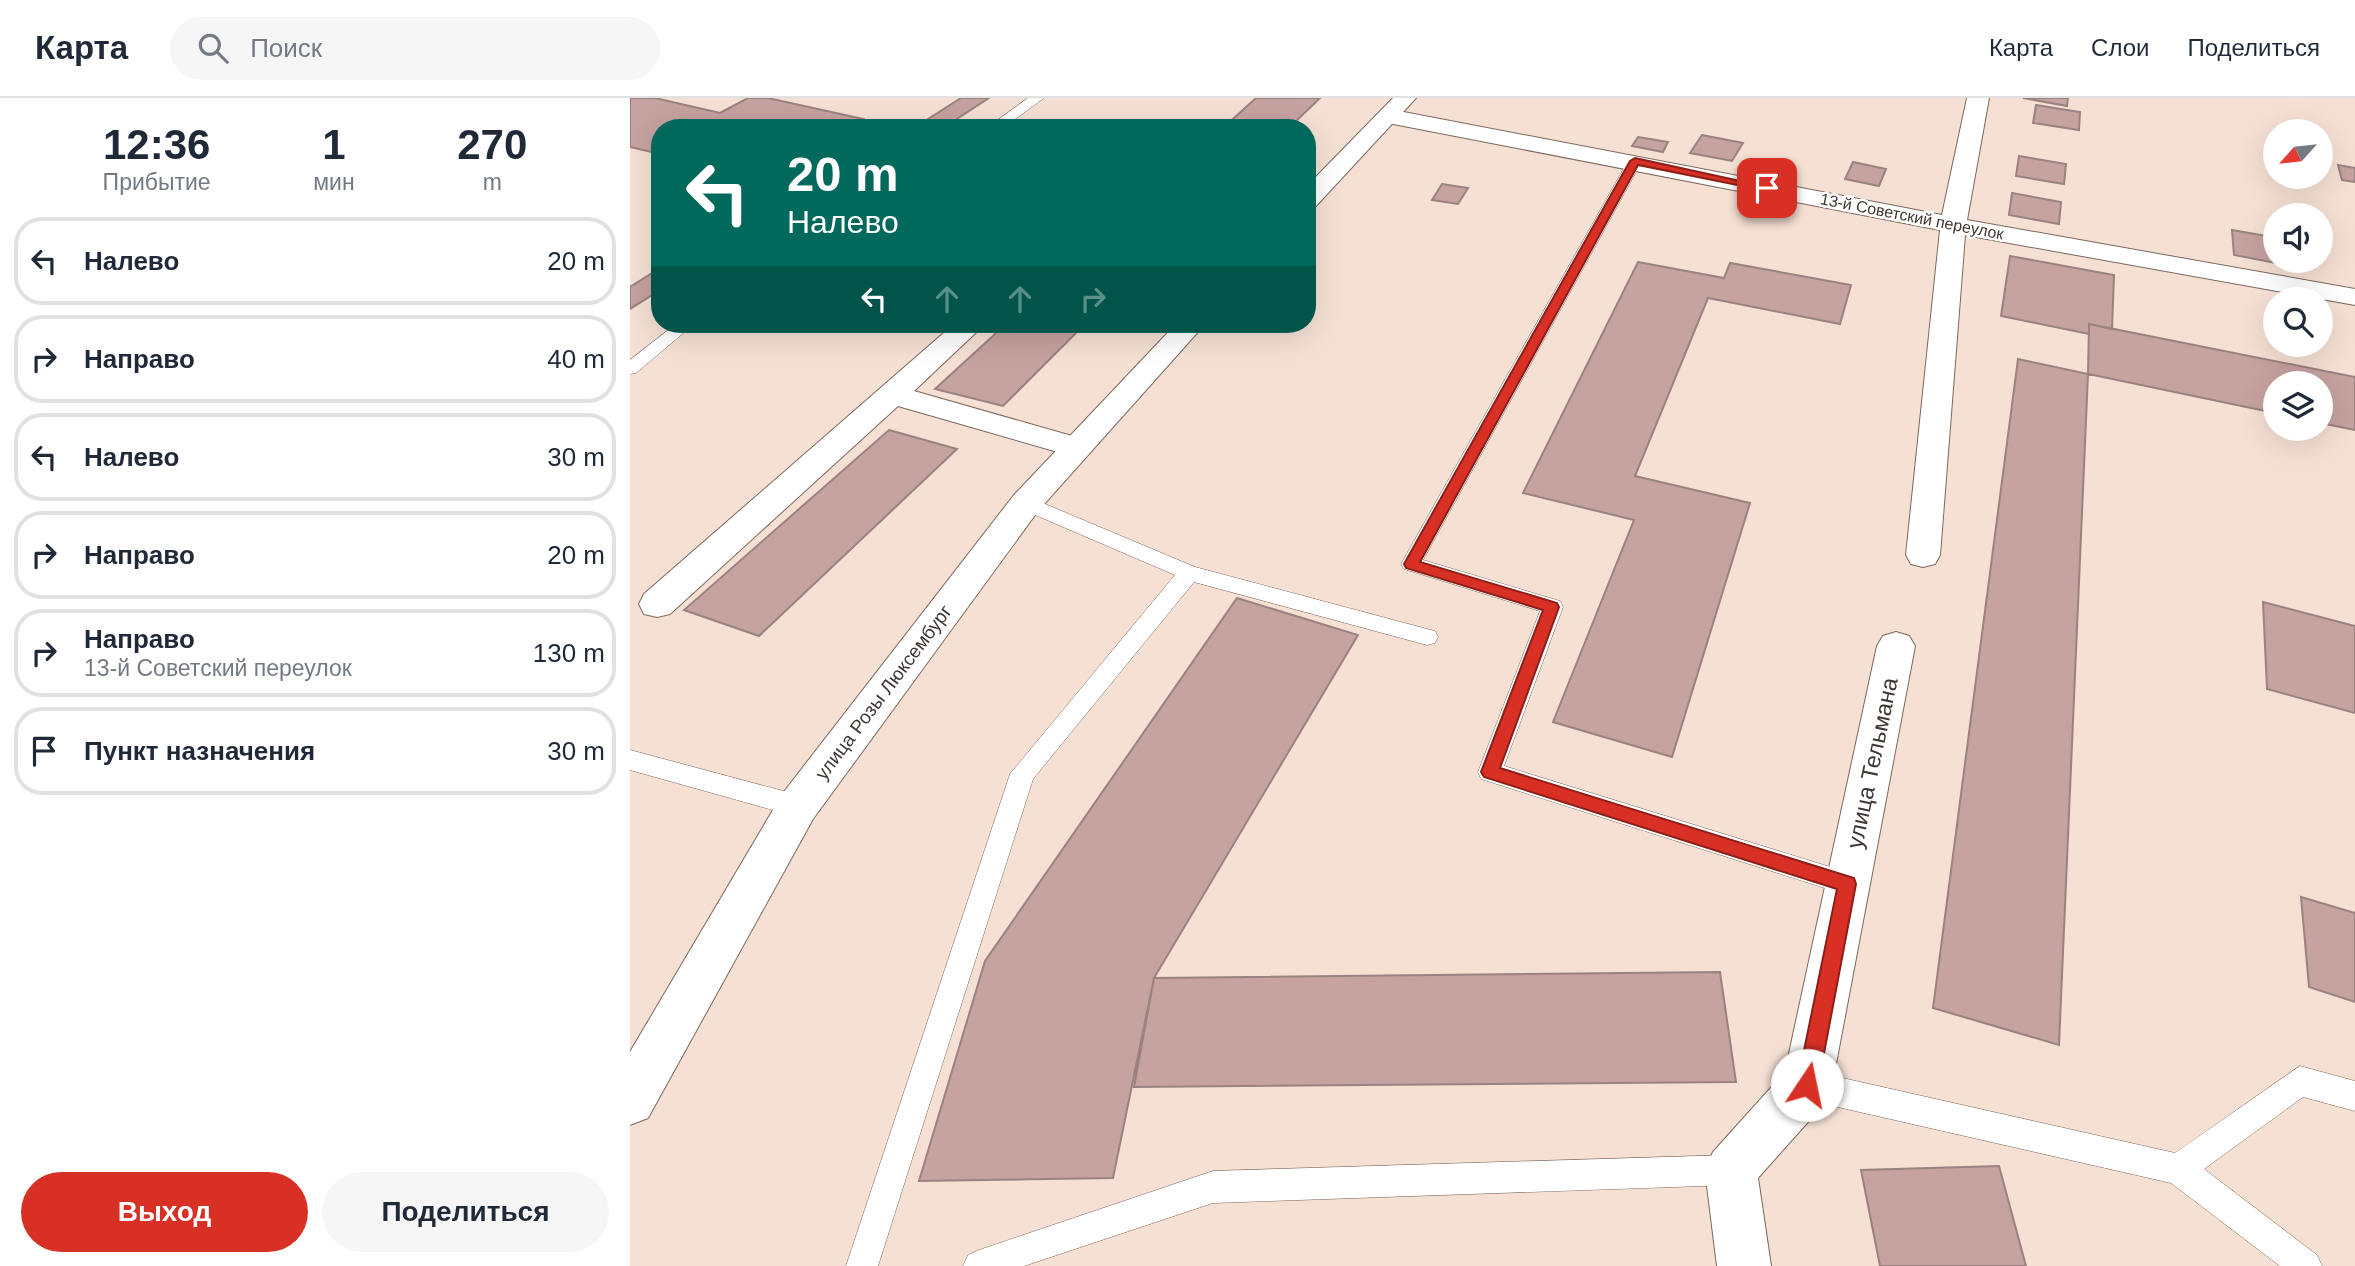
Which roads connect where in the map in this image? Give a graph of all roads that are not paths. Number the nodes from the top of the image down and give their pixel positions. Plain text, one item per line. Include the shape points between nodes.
1 (1037, 98) edge
2 (1978, 98) edge
3 (1396, 107) edge
4 (1007, 119) edge
5 (1635, 161) junction
6 (1316, 191) edge
7 (1953, 225) junction
8 (2355, 297) edge
9 (675, 333) edge
10 (961, 333) edge
11 (1183, 333) edge
12 (631, 368) edge
13 (892, 394) junction
14 (1075, 447) junction
15 (1026, 503) junction
16 (1923, 555) dead end
17 (1189, 573) junction
18 (657, 604) dead end
19 (1427, 637) dead end
20 (1896, 646) dead end
21 (630, 760) edge
22 (798, 806) junction
23 (1847, 884) junction
24 (1807, 1085) junction
25 (2355, 1096) edge
26 (630, 1100) edge
27 (2178, 1169) junction
28 (1731, 1170) junction
29 (862, 1266) edge
30 (979, 1266) edge
31 (1744, 1266) edge
32 (2306, 1266) edge

1 - 4 lane
2 - 7 street
3 - 5 street, 13-й Советский переулок
3 - 6 street
5 - 7 street, 13-й Советский переулок
5 - 23 lane via 1411,564 1552,607 1490,772
7 - 8 street, 13-й Советский переулок
7 - 16 street
9 - 12 lane
10 - 13 street
11 - 14 street, улица Розы Люксембург
13 - 14 street
13 - 18 street
14 - 15 street, улица Розы Люксембург
15 - 17 lane
15 - 22 street, улица Розы Люксембург
17 - 19 lane
17 - 29 lane via 1023,774
20 - 23 street, улица Тельмана
21 - 22 lane
22 - 26 street, улица Розы Люксембург
23 - 24 street, улица Тельмана
24 - 27 lane
24 - 28 street
25 - 27 lane via 2300,1081
27 - 32 lane
28 - 30 lane via 1213,1187
28 - 31 street

